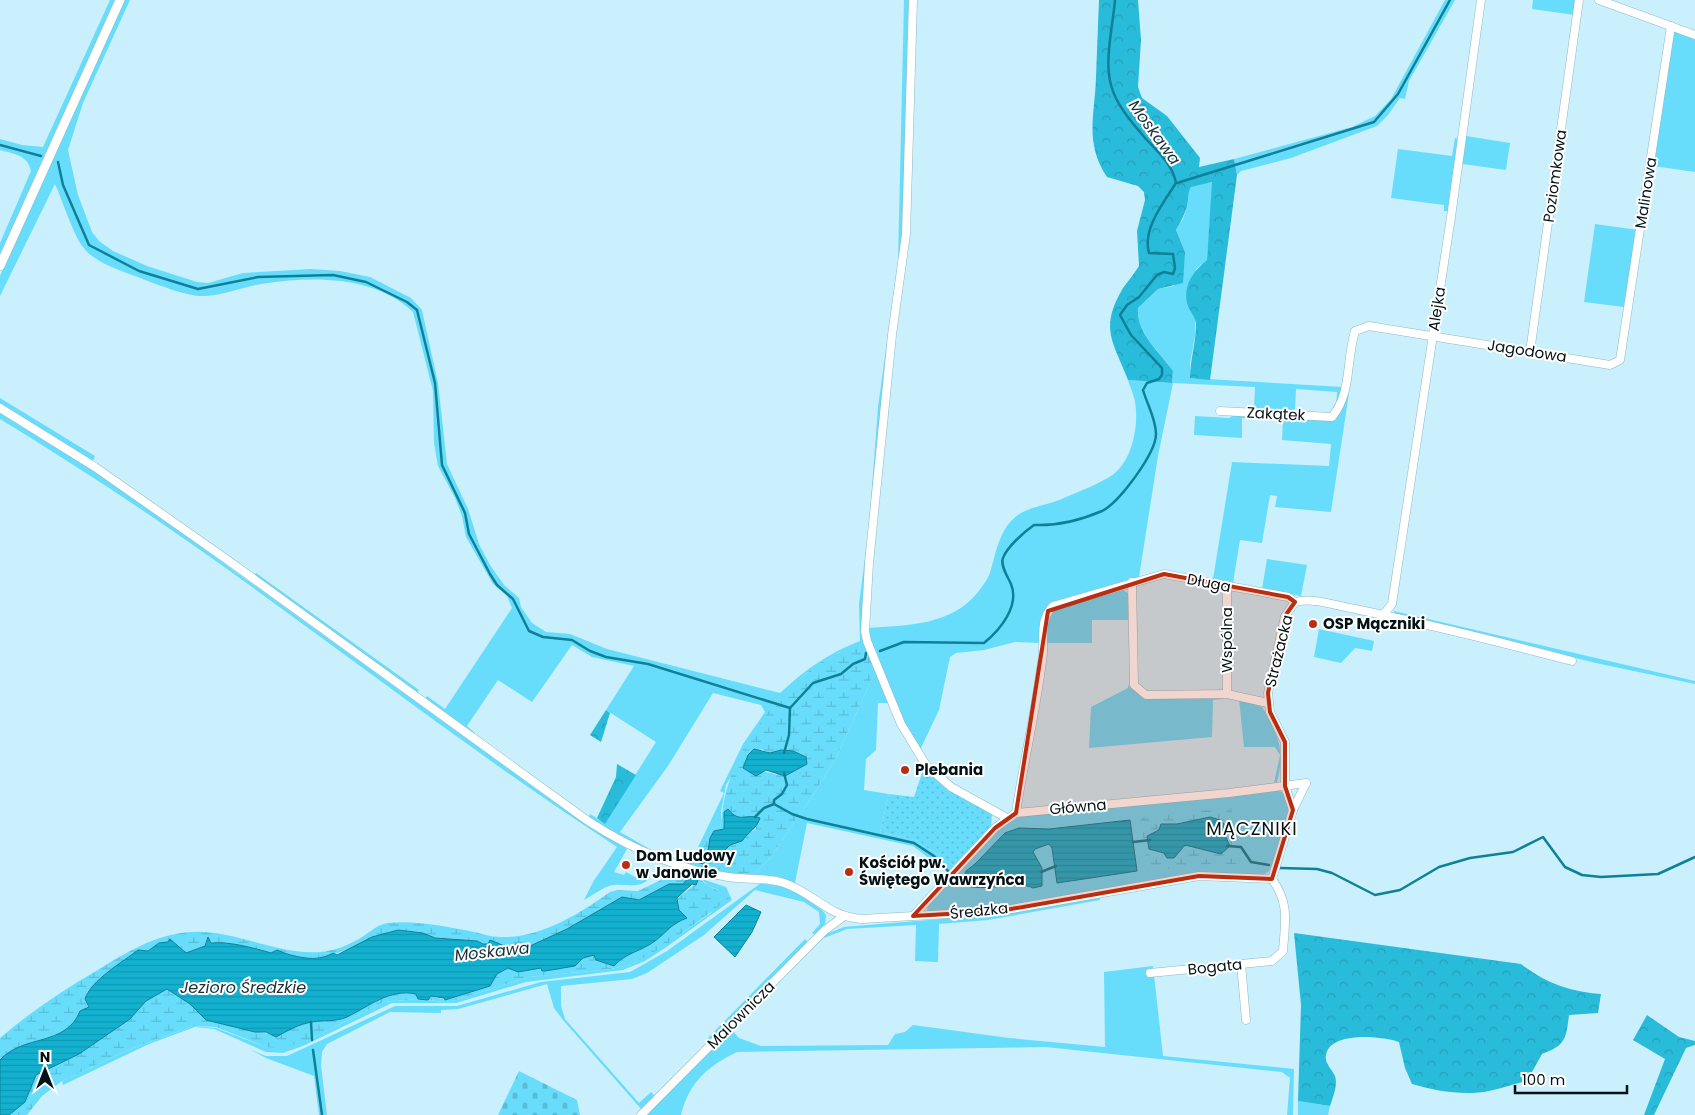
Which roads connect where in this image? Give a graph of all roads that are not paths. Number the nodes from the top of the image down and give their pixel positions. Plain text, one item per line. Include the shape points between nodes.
1 (120, 0) edge
2 (913, 0) edge
3 (1481, 0) edge
4 (1579, 0) edge
5 (1598, 0) edge
6 (1671, 26) junction
7 (1695, 35) edge
8 (0, 266) edge
9 (1433, 336) junction
10 (1530, 352) junction
11 (1620, 360) joint
12 (0, 408) edge
13 (1220, 411) dead end
14 (1332, 418) joint
15 (1132, 582) junction
16 (1227, 587) junction
17 (1295, 602) junction
18 (1383, 615) junction
19 (1572, 661) dead end
20 (1227, 694) junction
21 (1268, 703) junction
22 (1285, 786) junction
23 (1293, 810) junction
24 (1016, 813) junction
25 (1006, 818) junction
26 (1272, 879) junction
27 (914, 916) junction
28 (843, 917) junction
29 (1241, 964) junction
30 (1150, 974) dead end
31 (1246, 1020) dead end
32 (641, 1115) edge

1 - 8 street
2 - 25 street via 906,234 892,335 865,620 867,641 901,724 926,765 951,786
3 - 9 street, Alejka
4 - 10 street, Poziomkowa
5 - 6 street
6 - 7 street
6 - 11 street, Malinowa
9 - 10 street, Jagodowa
9 - 14 street, Jagodowa via 1369,326 1356,331 1341,407
9 - 18 street, Alejka via 1392,604
10 - 11 street, Jagodowa via 1610,365
12 - 28 street, Średzka via 95,467 588,821 654,857 706,872 794,886
13 - 14 street, Zakątek
15 - 16 street, Długa via 1164,574
15 - 20 street via 1134,685 1146,695
15 - 24 street, Długa via 1053,606 1045,616 1036,704
16 - 17 street, Długa via 1288,597
16 - 20 street, Wspólna
17 - 18 street, Długa via 1311,600
17 - 21 street, Strażacka via 1285,616
18 - 19 street, Długa
20 - 21 street
21 - 22 street, Strażacka via 1286,742
22 - 23 street, Strażacka
22 - 23 street, Główna via 1306,783
22 - 24 street, Główna
23 - 26 street
24 - 25 street, Główna
25 - 27 street, Główna
26 - 27 street, Średzka via 1199,876 1000,911
26 - 29 street, Bogata via 1282,893 1286,911 1284,951 1272,961
27 - 28 street, Średzka
28 - 32 street, Malownicza via 825,930
29 - 30 street, Bogata
29 - 31 street

